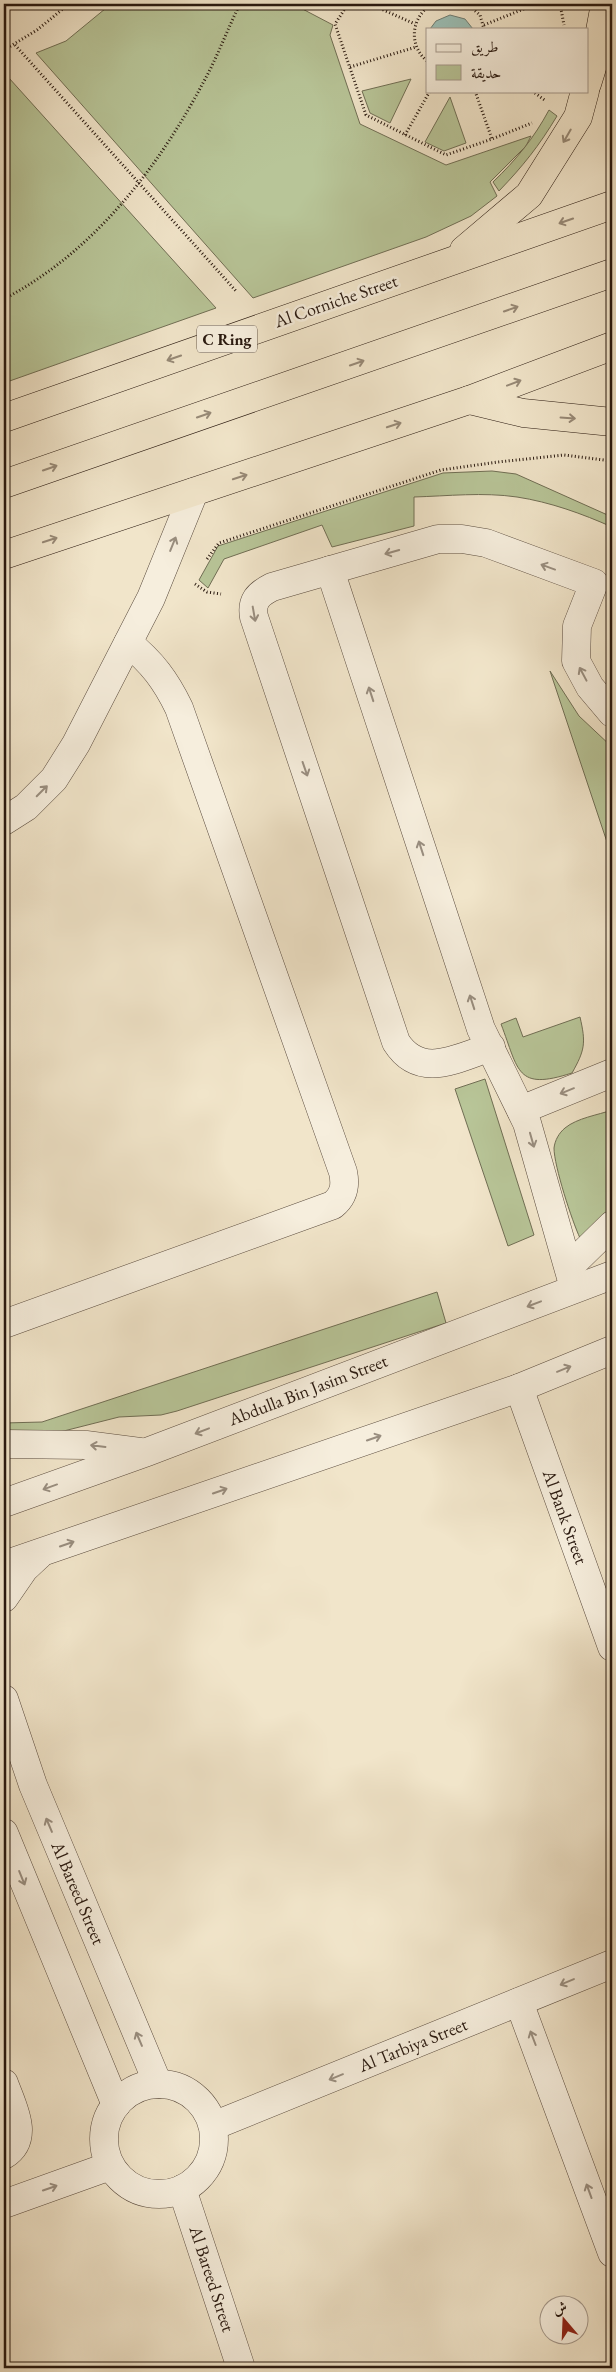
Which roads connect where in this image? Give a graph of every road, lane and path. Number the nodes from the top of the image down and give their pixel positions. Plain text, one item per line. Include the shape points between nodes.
1 (69, 4) edge
2 (240, 4) edge
3 (348, 4) edge
4 (370, 4) edge
5 (432, 4) edge
6 (468, 4) edge
7 (536, 4) edge
8 (560, 4) edge
9 (605, 4) edge
10 (415, 24) junction
11 (484, 27) edge
12 (564, 28) edge
13 (15, 44) junction
14 (416, 47) junction
15 (4, 50) edge
16 (426, 60) edge
17 (350, 67) junction
18 (588, 81) edge
19 (429, 92) edge
20 (475, 92) edge
21 (585, 92) edge
22 (552, 98) dead end
23 (550, 104) dead end
24 (539, 120) dead end
25 (405, 134) junction
26 (492, 139) junction
27 (139, 182) junction
28 (612, 205) edge
29 (451, 260) junction
30 (612, 273) edge
31 (236, 291) dead end
32 (4, 299) edge
33 (612, 346) edge
34 (469, 400) junction
35 (4, 418) edge
36 (612, 422) edge
37 (612, 461) edge
38 (4, 484) edge
39 (194, 492) junction
40 (4, 555) edge
41 (166, 562) junction
42 (330, 570) junction
43 (195, 584) dead end
44 (207, 592) dead end
45 (128, 643) junction
46 (612, 713) edge
47 (4, 821) edge
48 (491, 1048) junction
49 (612, 1073) edge
50 (521, 1110) junction
51 (612, 1224) edge
52 (612, 1275) edge
53 (572, 1278) junction
54 (4, 1324) edge
55 (612, 1350) edge
56 (519, 1388) junction
57 (4, 1444) edge
58 (147, 1452) junction
59 (4, 1503) edge
60 (40, 1553) junction
61 (4, 1565) edge
62 (4, 1598) edge
63 (612, 1645) edge
64 (4, 1699) edge
65 (4, 1833) edge
66 (612, 1964) edge
67 (519, 2002) junction
68 (4, 2083) edge
69 (158, 2084) junction
70 (116, 2105) junction
71 (213, 2126) junction
72 (4, 2155) edge
73 (110, 2166) junction
74 (182, 2189) junction
75 (4, 2204) edge
76 (612, 2253) edge
77 (241, 2368) edge

1 - 13 path
2 - 27 path via 204,83
3 - 17 path via 334,24
4 - 10 path
5 - 10 path via 420,14
6 - 11 path via 480,15
7 - 11 path
8 - 12 path
9 - 18 highway
10 - 14 path
13 - 15 path
13 - 27 path
14 - 16 path
14 - 17 path
17 - 25 path via 366,115
19 - 25 path
20 - 26 path
21 -> 29 highway via 578,117 529,195
22 - 23 path
24 - 26 path
25 - 26 path via 446,154
27 - 31 path
27 - 32 path via 88,240 26,288
28 -> 29 highway, Al Corniche Street / C Ring
29 -> 35 highway, Al Corniche Street / C Ring
38 -> 30 highway
34 -> 33 highway
34 -> 36 highway via 523,413
39 -> 34 highway
37 - 41 path via 564,455 441,470 219,543 207,559
40 -> 39 highway
41 -> 39 street
41 - 45 street
46 -> 42 street via 590,687 576,661 577,626 594,583 486,543 462,539 438,539
48 -> 42 street via 481,1029
42 -> 48 street via 263,591 255,598 252,608 393,1033 402,1052 419,1063 430,1065
43 - 44 path
47 -> 45 street via 26,807 54,779 76,744
45 - 54 street via 148,658 166,681 179,708 343,1172 344,1191 333,1205
48 - 50 street
49 -> 50 street
50 -> 53 street
51 - 53 street
52 - 53 street, Abdulla Bin Jasim Street
53 -> 58 street, Abdulla Bin Jasim Street
56 -> 55 street
60 -> 56 street
56 - 63 street, Al Bank Street
58 -> 57 street via 86,1445
58 -> 59 street, Abdulla Bin Jasim Street
60 - 61 street
60 - 62 street
69 -> 64 street, Al Bareed Street via 33,1785
65 -> 70 street
66 -> 67 street, Al Tarbiya Street
67 -> 71 street, Al Tarbiya Street
76 -> 67 street
68 - 72 street via 19,2129 18,2140
69 - 70 street via 134,2090
69 - 71 street via 176,2087 193,2095
70 - 73 street via 107,2119 104,2134 104,2151
71 - 74 street via 214,2146 209,2164 198,2179
73 - 74 street via 134,2189 150,2194
75 -> 73 street
74 - 77 street, Al Bareed Street

